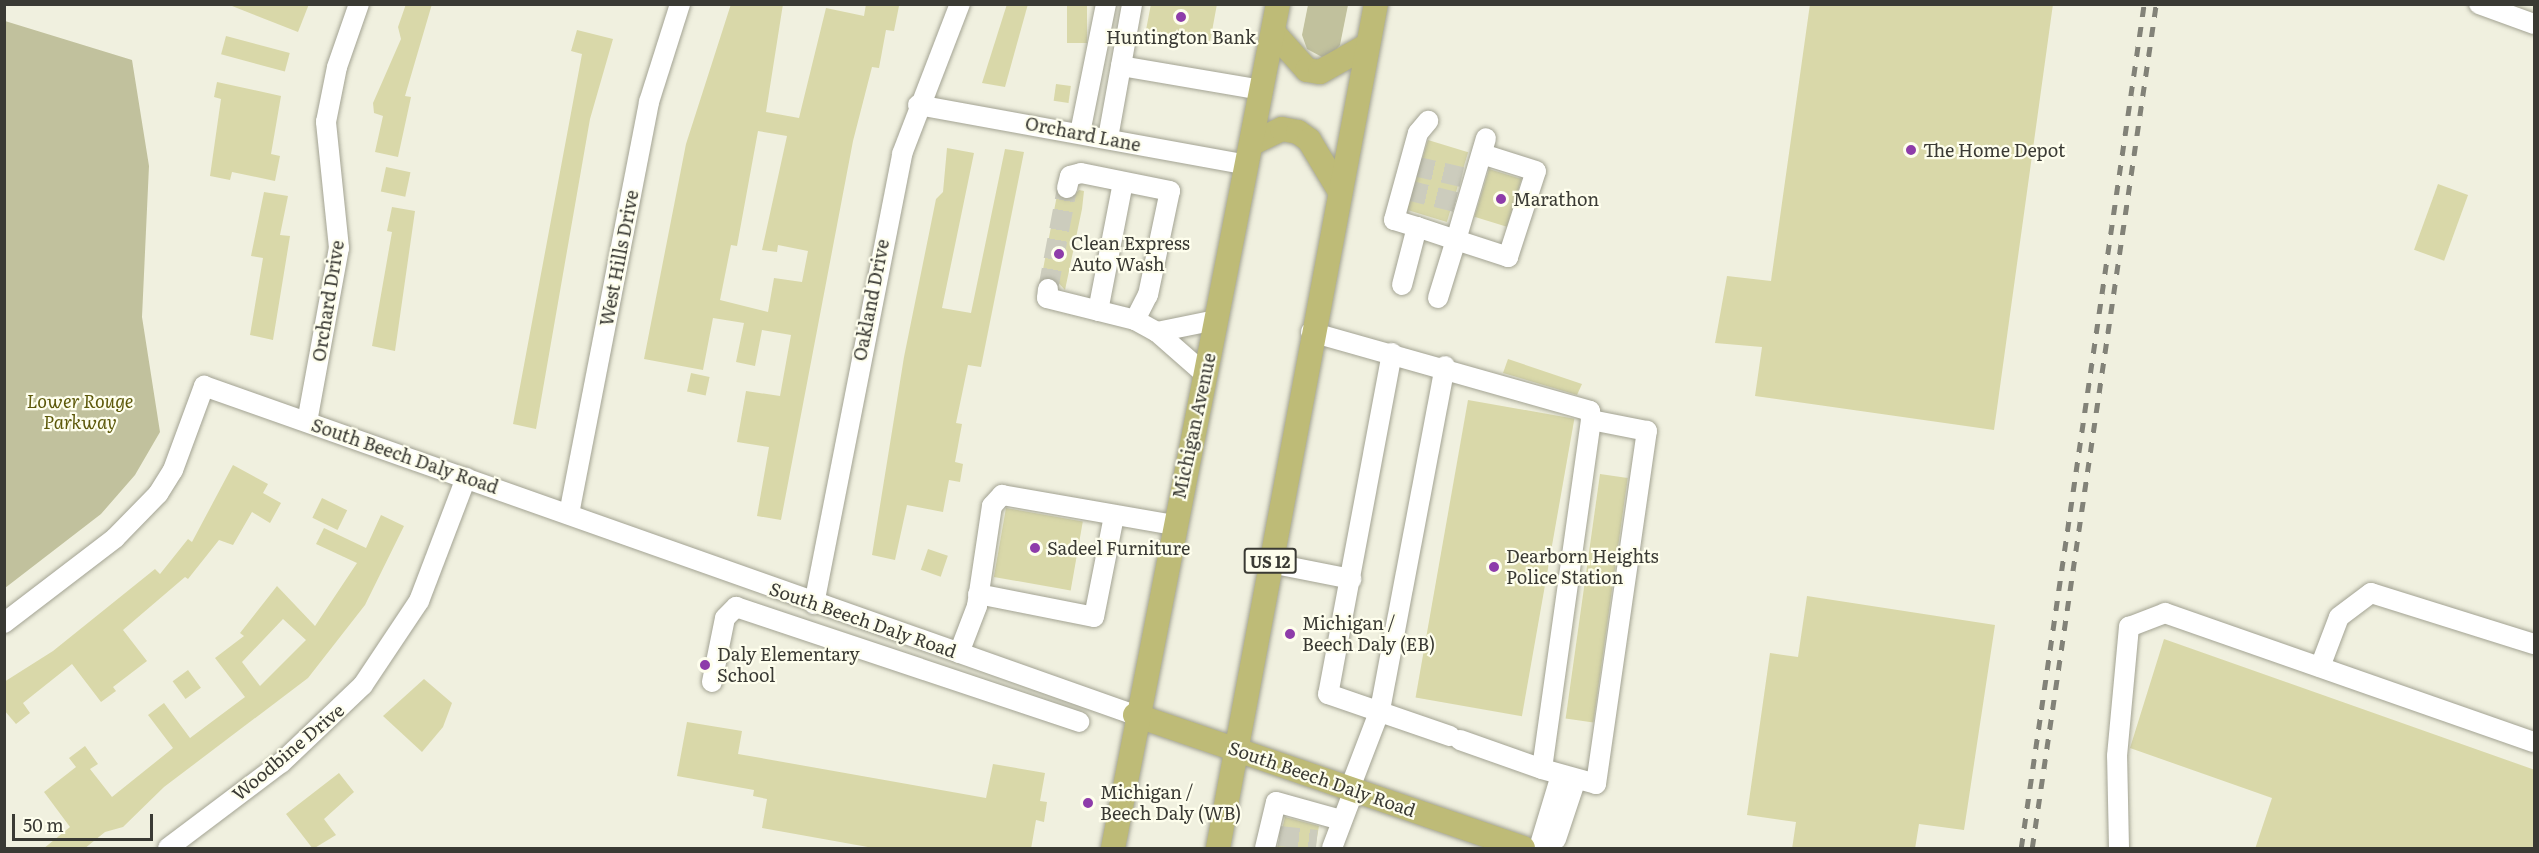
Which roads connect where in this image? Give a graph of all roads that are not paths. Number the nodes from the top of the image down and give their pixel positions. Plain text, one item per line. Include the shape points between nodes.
1 (358, 4) edge
2 (680, 4) edge
3 (960, 4) edge
4 (1106, 4) edge
5 (1132, 4) edge
6 (1278, 4) edge
7 (1376, 4) edge
8 (2479, 4) edge
9 (2529, 16) edge
10 (1273, 32) junction
11 (1368, 45) junction
12 (1121, 66) junction
13 (1261, 90) junction
14 (918, 105) junction
15 (1428, 121) dead end
16 (1080, 133) junction
17 (1108, 138) junction
18 (1249, 154) junction
19 (1122, 182) junction
20 (1067, 188) dead end
21 (1340, 190) junction
22 (1417, 227) junction
23 (1456, 240) junction
24 (1402, 285) dead end
25 (1048, 289) dead end
26 (1438, 298) dead end
27 (1098, 311) junction
28 (1138, 314) junction
29 (1216, 320) junction
30 (1157, 332) junction
31 (1311, 332) junction
32 (1392, 353) junction
33 (1444, 366) junction
34 (1205, 374) junction
35 (1591, 420) junction
36 (307, 422) junction
37 (466, 478) junction
38 (568, 514) junction
39 (1114, 516) junction
40 (1174, 525) junction
41 (1270, 563) junction
42 (1351, 579) junction
43 (978, 594) junction
44 (791, 596) junction
45 (814, 604) junction
46 (786, 621) junction
47 (4, 623) edge
48 (2535, 644) edge
49 (959, 653) junction
50 (2320, 667) junction
51 (1006, 670) junction
52 (712, 682) dead end
53 (997, 696) junction
54 (1380, 710) junction
55 (1135, 715) junction
56 (1080, 722) dead end
57 (2535, 742) edge
58 (1237, 749) junction
59 (1542, 769) junction
60 (1568, 777) junction
61 (1352, 789) junction
62 (1341, 820) junction
63 (1271, 839) edge
64 (1327, 844) edge
65 (1221, 848) edge
66 (1523, 848) edge
67 (168, 849) edge
68 (1113, 849) edge
69 (1552, 849) edge
70 (2119, 849) edge

1 - 36 street, Orchard Drive via 327,112 326,149 339,248
2 - 38 street, West Hills Drive via 649,102
3 - 14 street, Oakland Drive
4 - 16 street
5 - 12 street
6 - 10 main road, Michigan Avenue
7 - 11 main road, US 12
8 - 9 street
10 - 11 main road via 1307,70 1320,72
10 - 13 main road, Michigan Avenue
11 - 21 main road, US 12
12 - 13 street
12 - 17 street
13 - 18 main road, Michigan Avenue
14 - 16 street, Orchard Lane
14 - 45 street, Oakland Drive via 886,224
15 - 22 street via 1394,220
16 - 17 street, Orchard Lane
17 - 18 street, Orchard Lane
18 - 21 main road via 1282,129 1298,132 1309,140
18 - 29 main road, Michigan Avenue
19 - 20 street via 1081,173 1070,176
19 - 27 street
19 - 28 street via 1164,190
21 - 31 main road, US 12
22 - 23 street
22 - 24 street
23 - 23 street via 1508,256 1536,171 1484,146 1468,178
23 - 26 street
25 - 27 street via 1047,298
27 - 28 street
28 - 30 street
29 - 30 street
29 - 34 main road, Michigan Avenue
30 - 34 street
31 - 32 street
31 - 41 main road, US 12
32 - 33 street
32 - 42 street
33 - 35 street via 1590,411
33 - 54 street
34 - 40 main road, Michigan Avenue
35 - 59 street
35 - 60 street via 1647,431 1596,784
36 - 37 street, South Beech Daly Road
36 - 47 street, South Beech Daly Road via 204,386 173,470 158,494 115,538
37 - 38 street, South Beech Daly Road
37 - 67 street, Woodbine Drive via 419,601 363,685 281,763
38 - 44 street, South Beech Daly Road
39 - 40 street
39 - 43 street via 1002,495 992,506
39 - 43 street via 1094,617
40 - 55 main road, Michigan Avenue
41 - 42 street
41 - 58 main road, US 12
42 - 54 street via 1328,694
43 - 49 street
44 - 45 street, South Beech Daly Road
44 - 46 street
45 - 49 street, South Beech Daly Road
46 - 52 street via 736,607 725,618
46 - 53 street
48 - 50 street via 2371,593 2339,617
49 - 51 street, South Beech Daly Road
50 - 57 street
50 - 70 street via 2164,613 2129,627 2117,756
51 - 53 street
51 - 55 street, South Beech Daly Road
53 - 56 street
54 - 59 street
54 - 61 street
55 - 58 main road, South Beech Daly Road
55 - 68 main road, Michigan Avenue
58 - 61 main road, South Beech Daly Road
58 - 65 main road, US 12
59 - 60 street
60 - 66 street
60 - 69 street
61 - 62 street
61 - 66 main road, South Beech Daly Road
62 - 63 street via 1276,802
62 - 64 street

